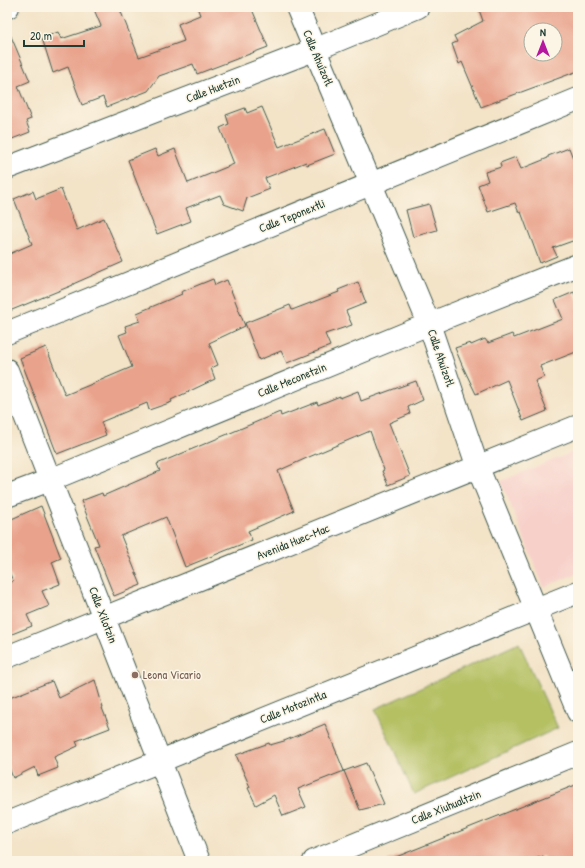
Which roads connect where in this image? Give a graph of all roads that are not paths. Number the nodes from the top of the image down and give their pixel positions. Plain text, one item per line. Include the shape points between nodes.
1 (296, 7) edge
2 (418, 7) edge
3 (314, 50) junction
4 (578, 100) edge
5 (7, 168) edge
6 (371, 184) junction
7 (578, 265) edge
8 (429, 324) junction
9 (7, 333) edge
10 (7, 370) edge
11 (578, 426) edge
12 (478, 468) junction
13 (50, 480) junction
14 (7, 496) edge
15 (578, 592) edge
16 (536, 609) junction
17 (104, 617) junction
18 (7, 657) edge
19 (578, 712) edge
20 (578, 753) edge
21 (160, 761) junction
22 (7, 823) edge
23 (199, 861) edge
24 (314, 861) edge

1 - 3 street, Calle Ahuízotl
2 - 3 street, Calle Huetzin
3 - 5 street, Calle Huetzin
3 - 6 street, Calle Ahuízotl
4 - 6 street, Calle Teponextli
6 - 8 street, Calle Ahuízotl
6 - 9 street, Calle Teponextli
7 - 8 street, Calle Meconetzin
8 - 12 street, Calle Ahuízotl
8 - 13 street, Calle Meconetzin
10 - 13 street, Calle Xilotzin
11 - 12 street, Avenida Huec-Mac
12 - 16 street, Calle Ahuízotl
12 - 17 street, Avenida Huec-Mac
13 - 14 street, Calle Meconetzin
13 - 17 street, Calle Xilotzin
15 - 16 street, Calle Motozintla
16 - 19 street, Calle Ahuízotl
16 - 21 street, Calle Motozintla
17 - 18 street, Avenida Huec-Mac
17 - 21 street, Calle Xilotzin
20 - 24 street, Calle Xiuhualtzin
21 - 22 street, Calle Motozintla
21 - 23 street, Calle Xilotzin

